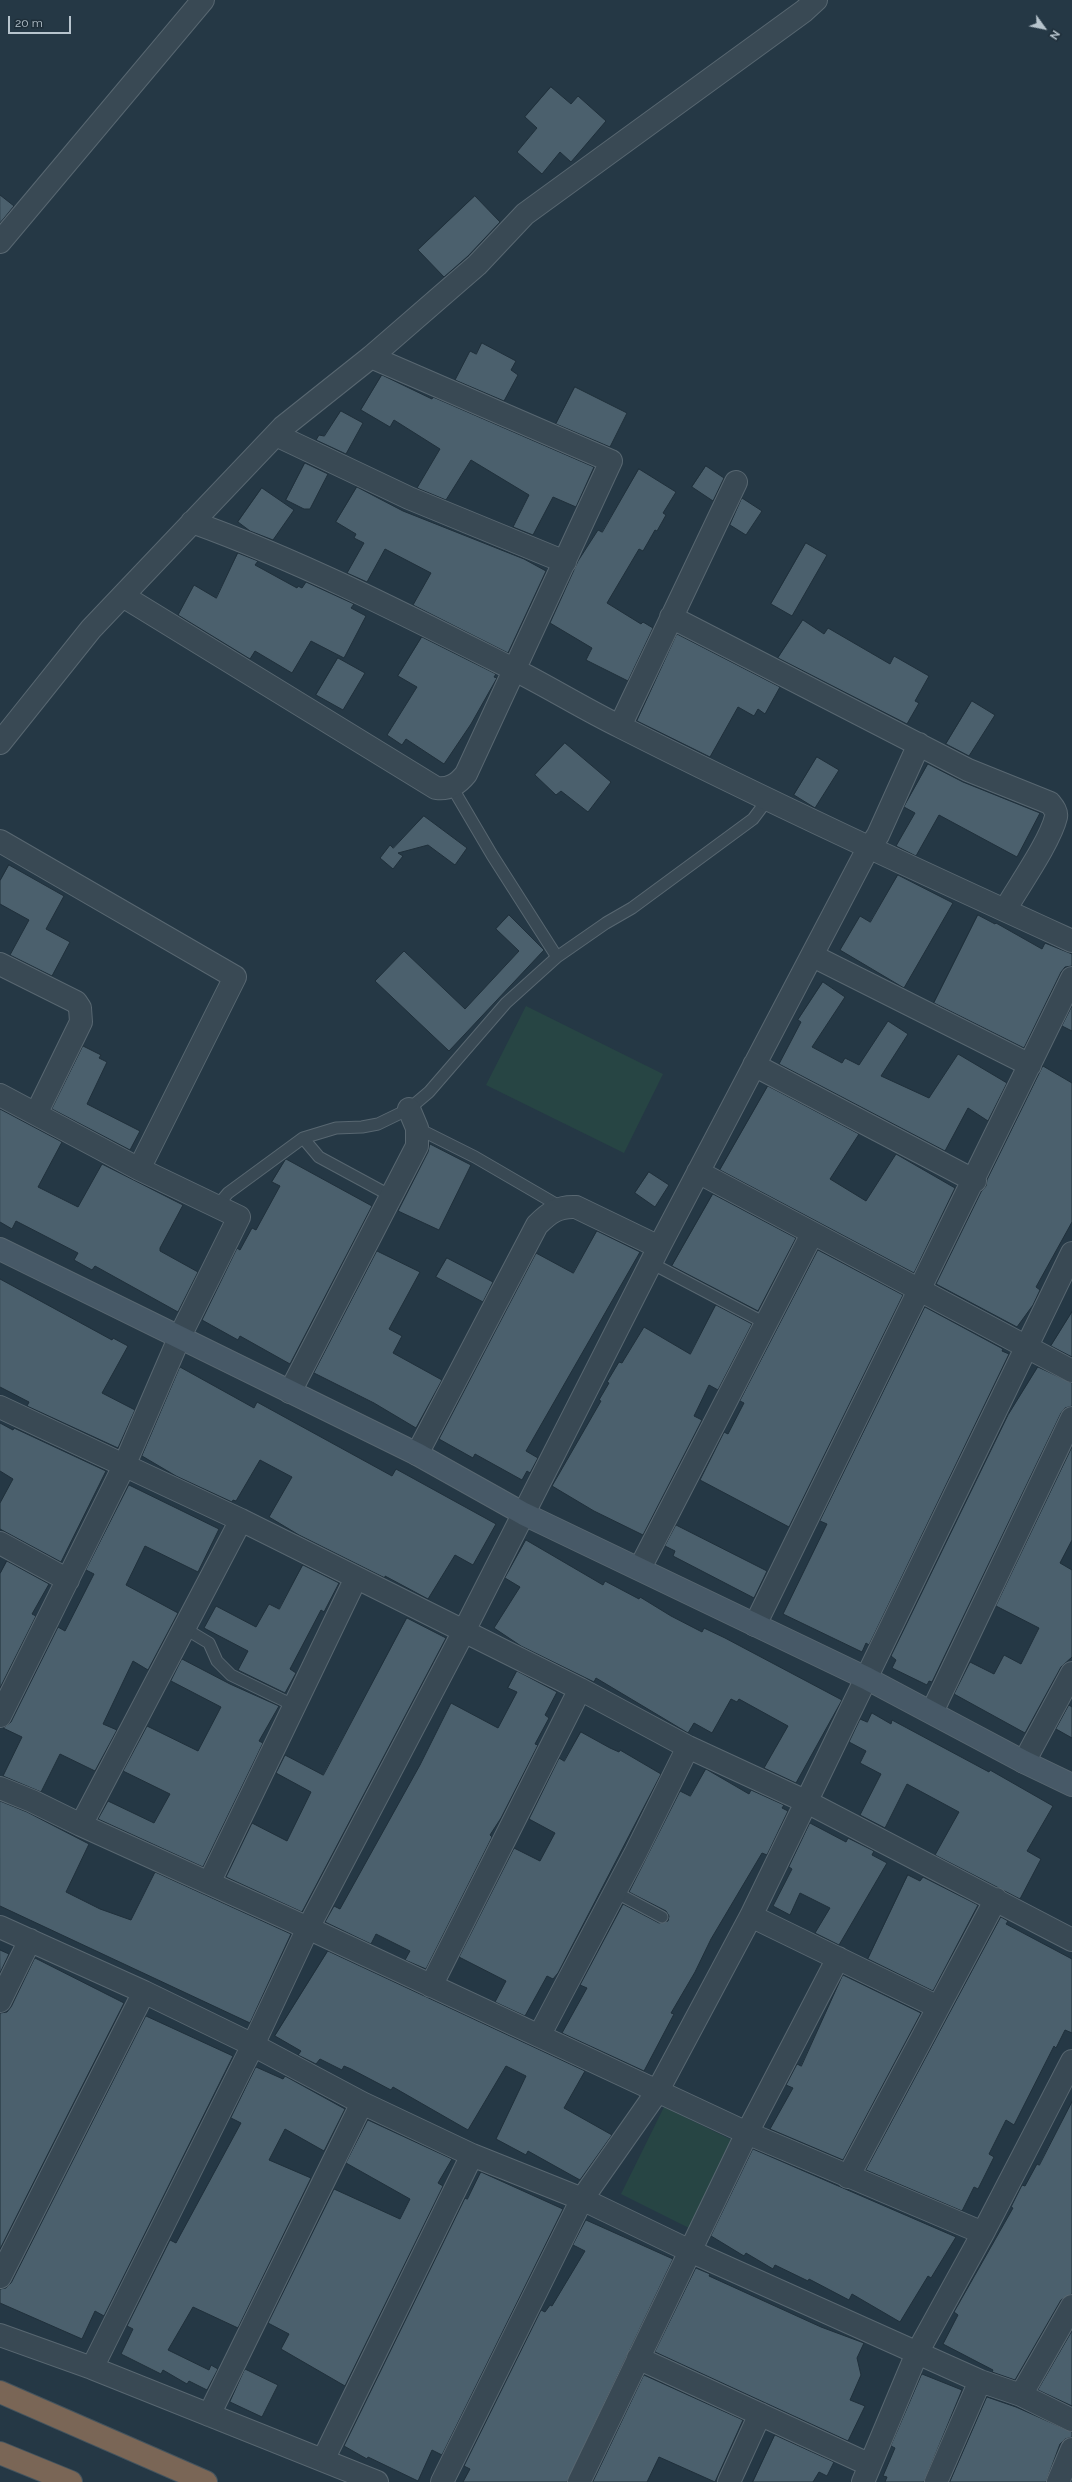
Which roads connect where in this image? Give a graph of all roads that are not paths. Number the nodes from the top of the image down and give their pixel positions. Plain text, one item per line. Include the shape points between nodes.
1 (203, 0) edge
2 (816, 0) edge
3 (0, 242) edge
4 (370, 357) junction
5 (276, 435) junction
6 (736, 482) dead end
7 (192, 522) junction
8 (566, 562) junction
9 (123, 596) junction
10 (671, 617) junction
11 (514, 670) junction
12 (620, 726) junction
13 (0, 742) edge
14 (919, 744) junction
15 (452, 787) junction
16 (768, 799) junction
17 (0, 841) edge
18 (870, 849) junction
19 (1005, 910) junction
20 (1072, 942) edge
21 (813, 956) junction
22 (557, 957) junction
23 (0, 964) edge
24 (1072, 978) edge
25 (754, 1065) junction
26 (1030, 1065) junction
27 (0, 1095) edge
28 (36, 1114) junction
29 (413, 1119) junction
30 (303, 1138) junction
31 (138, 1168) junction
32 (698, 1172) junction
33 (975, 1181) junction
34 (391, 1196) junction
35 (216, 1206) junction
36 (561, 1206) junction
37 (812, 1234) junction
38 (0, 1250) edge
39 (1072, 1253) edge
40 (655, 1255) junction
41 (918, 1291) junction
42 (765, 1323) junction
43 (180, 1336) junction
44 (1025, 1347) junction
45 (1072, 1371) edge
46 (290, 1392) junction
47 (0, 1407) edge
48 (1072, 1418) edge
49 (417, 1454) junction
50 (124, 1466) junction
51 (524, 1514) junction
52 (241, 1520) junction
53 (0, 1543) edge
54 (640, 1568) junction
55 (356, 1578) junction
56 (68, 1580) junction
57 (756, 1625) junction
58 (184, 1628) junction
59 (464, 1631) junction
60 (1072, 1674) edge
61 (866, 1678) junction
62 (580, 1689) junction
63 (295, 1706) junction
64 (932, 1712) junction
65 (0, 1716) edge
66 (688, 1747) junction
67 (1024, 1762) junction
68 (1072, 1785) edge
69 (0, 1788) edge
70 (807, 1802) junction
71 (80, 1825) junction
72 (209, 1883) junction
73 (615, 1892) junction
74 (996, 1899) junction
75 (662, 1916) dead end
76 (751, 1916) junction
77 (0, 1927) edge
78 (308, 1928) junction
79 (30, 1940) junction
80 (1072, 1940) edge
81 (838, 1958) junction
82 (431, 1986) junction
83 (144, 1992) junction
84 (0, 2001) edge
85 (938, 2007) junction
86 (539, 2036) junction
87 (253, 2045) junction
88 (1072, 2061) edge
89 (657, 2092) junction
90 (362, 2103) junction
91 (747, 2133) junction
92 (472, 2155) junction
93 (848, 2177) junction
94 (582, 2199) junction
95 (983, 2233) junction
96 (690, 2251) junction
97 (0, 2277) edge
98 (1072, 2306) edge
99 (0, 2335) edge
100 (917, 2353) junction
101 (638, 2358) junction
102 (92, 2368) junction
103 (980, 2381) junction
104 (0, 2392) edge
105 (1021, 2395) junction
106 (760, 2414) junction
107 (209, 2415) junction
108 (1072, 2420) edge
109 (1072, 2449) edge
110 (0, 2453) edge
111 (323, 2460) junction
112 (866, 2473) edge
113 (71, 2482) edge
114 (206, 2482) edge
115 (377, 2482) edge
116 (442, 2482) edge
117 (579, 2482) edge
118 (729, 2482) edge
119 (936, 2482) edge
120 (1058, 2482) edge

1 - 3 street
2 - 4 street via 525,214 477,265
4 - 5 street
4 - 8 street via 611,461
5 - 7 street
5 - 8 street via 409,498
6 - 10 street
7 - 9 street
7 - 11 street via 241,540 343,586
8 - 11 street
9 - 13 street via 91,629
9 - 15 street via 436,788 444,790
10 - 12 street
10 - 14 street
11 - 12 street
11 - 15 street via 466,774
12 - 16 street
14 - 18 street
14 - 19 street via 968,770 1050,804 1055,810 1056,816 1045,841
15 - 22 lane
16 - 18 street
16 - 22 lane via 753,819 632,908
17 - 31 street via 235,977
18 - 19 street
18 - 21 street via 864,856
19 - 20 street
21 - 25 street
21 - 26 street
22 - 29 lane via 506,1003 429,1092
23 - 28 street via 76,1002 80,1008 81,1022
24 - 26 street
25 - 32 street
25 - 33 street
26 - 33 street
27 - 28 street
28 - 31 street
29 - 30 lane via 362,1127 336,1128
29 - 34 street via 416,1146
29 - 36 lane
30 - 34 lane via 319,1157
30 - 35 lane via 228,1193
31 - 35 street
32 - 37 street
32 - 40 street
33 - 41 street
34 - 46 street
35 - 43 street via 239,1217
36 - 40 street via 576,1207
36 - 49 street via 548,1214 537,1226
37 - 41 street
37 - 42 street
38 - 43 street
39 - 44 street
40 - 42 lane
40 - 51 street
41 - 44 street
41 - 57 street
42 - 54 street
43 - 46 street
43 - 50 street
44 - 45 street
44 - 61 street
46 - 49 street
47 - 50 street
48 - 64 street
49 - 51 street
50 - 52 street
50 - 56 street
51 - 54 street
51 - 59 street
52 - 55 street
52 - 58 street
53 - 56 street
54 - 57 street
55 - 59 street
55 - 63 street
56 - 65 street
57 - 61 street
58 - 63 lane via 209,1643 220,1665 231,1675
58 - 71 street
59 - 62 street
59 - 78 street
60 - 67 street
61 - 64 street
61 - 70 street
62 - 66 street
62 - 82 street
63 - 72 street
64 - 67 street
66 - 70 street
66 - 73 street
67 - 68 street
69 - 71 street
70 - 74 street
70 - 76 street
71 - 72 street
72 - 78 street
73 - 75 lane
73 - 86 street
74 - 80 street
74 - 85 street
76 - 81 street
76 - 89 street
77 - 79 street
78 - 82 street
78 - 87 street
79 - 83 street
79 - 84 street
81 - 85 street
81 - 91 street
82 - 86 street
83 - 87 street
83 - 97 street
85 - 93 street
86 - 89 street
87 - 90 street
87 - 102 street
88 - 95 street
89 - 91 street
89 - 94 street
90 - 92 street
90 - 107 street
91 - 93 street
91 - 96 street
92 - 94 street
92 - 111 street
93 - 95 street
94 - 96 street
94 - 116 street
95 - 100 street
96 - 100 street
96 - 101 street
98 - 105 street
99 - 102 street
100 - 103 street
100 - 112 street
101 - 106 street
101 - 117 street
102 - 107 street
103 - 105 street
103 - 119 street
104 - 114 highway
105 - 108 street
106 - 112 street
106 - 118 street
107 - 111 street
109 - 120 street
110 - 113 highway
111 - 115 street

